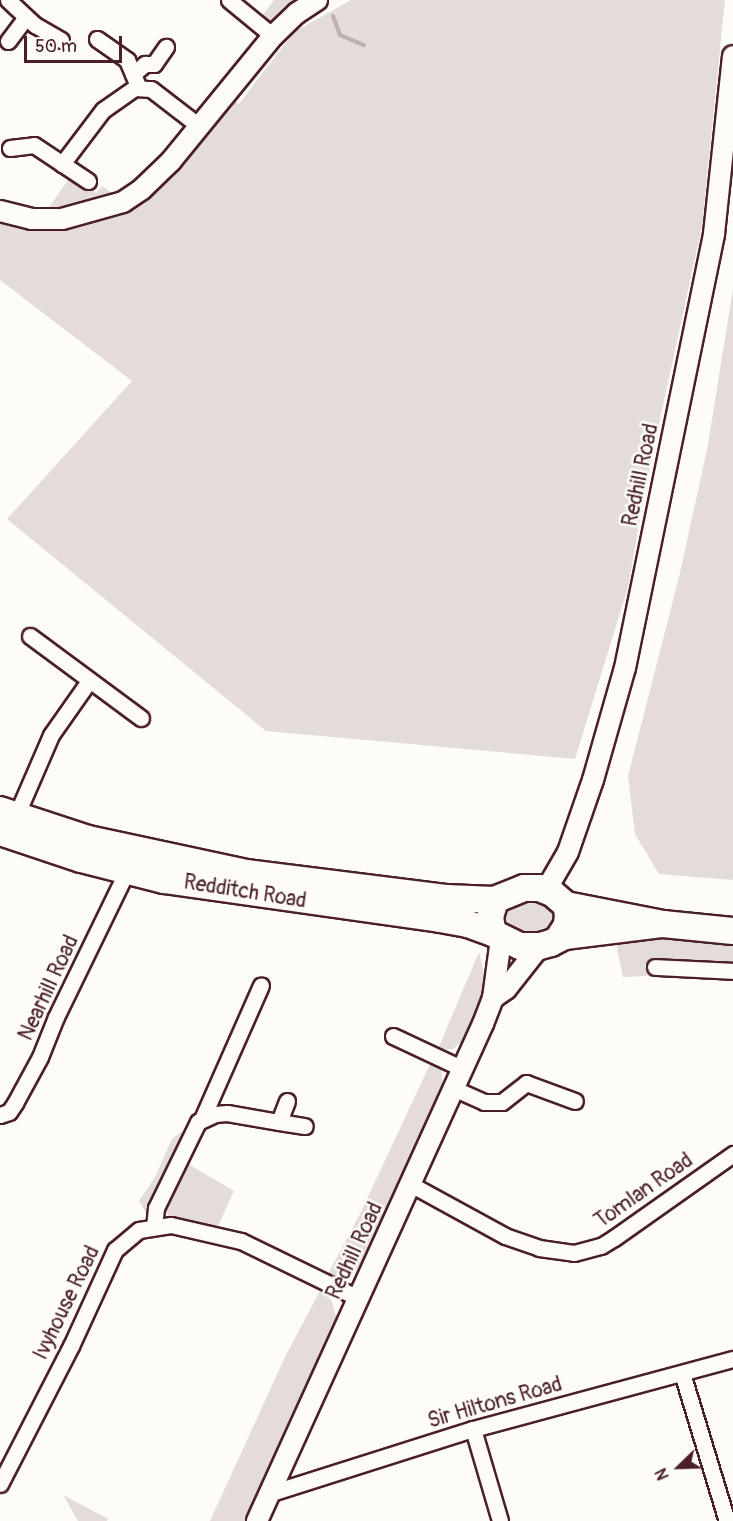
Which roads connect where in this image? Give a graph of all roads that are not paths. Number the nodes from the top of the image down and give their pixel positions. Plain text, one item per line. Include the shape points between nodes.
1 (8, 0) edge
2 (229, 0) edge
3 (317, 0) edge
4 (26, 17) junction
5 (273, 36) junction
6 (60, 39) dead end
7 (97, 39) dead end
8 (8, 41) dead end
9 (166, 47) dead end
10 (733, 57) edge
11 (136, 81) junction
12 (199, 126) junction
13 (10, 148) dead end
14 (62, 164) junction
15 (88, 182) dead end
16 (0, 211) edge
17 (30, 636) dead end
18 (89, 681) junction
19 (141, 718) dead end
20 (6, 820) edge
21 (127, 871) junction
22 (556, 897) junction
23 (495, 900) junction
24 (663, 924) junction
25 (733, 931) edge
26 (497, 936) junction
27 (549, 943) junction
28 (655, 967) dead end
29 (733, 971) edge
30 (261, 985) dead end
31 (493, 998) junction
32 (393, 1036) dead end
33 (463, 1069) junction
34 (455, 1089) junction
35 (286, 1101) dead end
36 (575, 1101) dead end
37 (0, 1115) edge
38 (202, 1119) junction
39 (279, 1122) junction
40 (305, 1126) dead end
41 (733, 1154) edge
42 (412, 1185) junction
43 (154, 1227) junction
44 (360, 1299) junction
45 (733, 1359) edge
46 (682, 1373) junction
47 (473, 1429) junction
48 (0, 1484) edge
49 (271, 1493) junction
50 (257, 1521) edge
51 (500, 1521) edge
52 (727, 1521) edge

1 - 4 street
2 - 5 street
3 - 5 street
4 - 6 street
4 - 8 street
5 - 12 street
7 - 11 street via 127,60
9 - 11 street via 154,64 145,64
10 - 22 street, Redhill Road via 714,234 625,668
11 - 12 street
11 - 14 street via 103,110
12 - 16 street via 164,168 123,202 62,219 31,219
13 - 14 street via 34,145
14 - 15 street
17 - 18 street
18 - 19 street
18 - 20 street via 51,735
20 - 21 highway, Redditch Road
20 - 23 highway, Redditch Road via 246,873 447,898
21 - 26 highway, Redditch Road via 164,880 468,924
21 - 37 street, Nearhill Road via 40,1057 9,1112
22 - 23 highway via 524,888
22 - 24 highway
22 - 27 highway via 567,925
23 - 26 highway via 490,918
24 - 25 highway
24 - 27 highway
26 - 27 highway via 519,946
26 - 31 street, Redhill Road
27 - 31 street, Redhill Road
28 - 29 street
30 - 38 street
31 - 33 street, Redhill Road
32 - 33 street
33 - 34 street, Redhill Road
34 - 36 street via 484,1102 501,1102 526,1083 562,1090
34 - 42 street, Redhill Road
35 - 39 street
38 - 39 street via 227,1113
38 - 43 street via 192,1130 156,1208
39 - 40 street
41 - 42 street, Tomlan Road via 614,1238 574,1253 539,1248 505,1236
42 - 44 street, Redhill Road
43 - 44 street, Ivyhouse Road via 186,1227 242,1241
43 - 48 street, Ivyhouse Road via 139,1230 115,1250
44 - 49 street, Redhill Road
45 - 46 street, Sir Hiltons Road
46 - 47 street, Sir Hiltons Road
46 - 52 street
47 - 49 street, Sir Hiltons Road
47 - 51 street
49 - 50 street, Redhill Road

